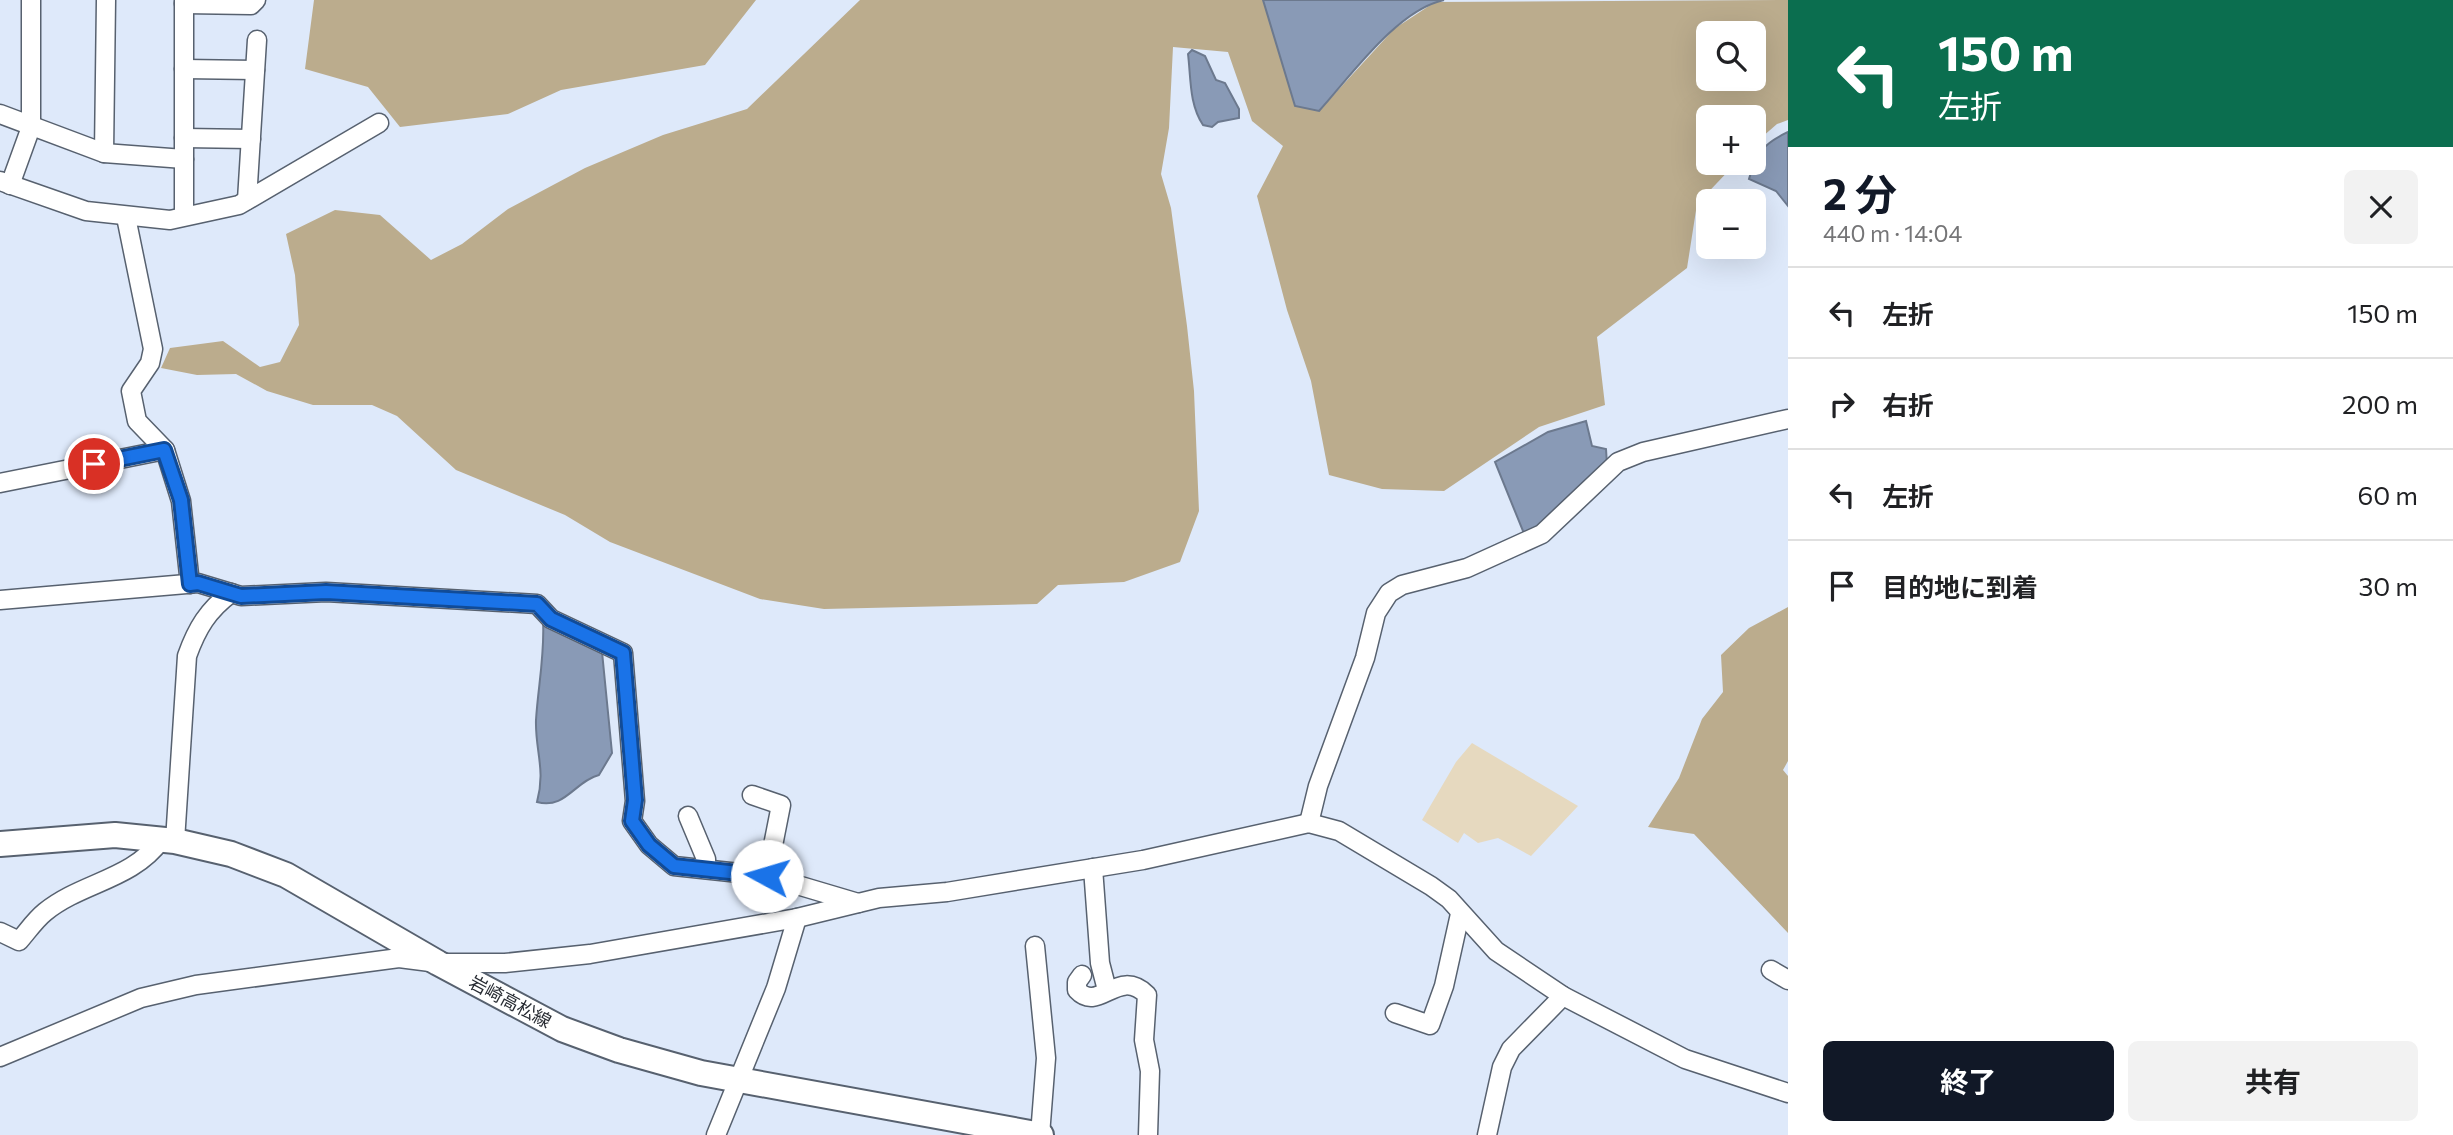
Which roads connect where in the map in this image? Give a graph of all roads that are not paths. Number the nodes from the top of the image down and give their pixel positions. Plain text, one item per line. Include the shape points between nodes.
1 (31, 0) edge
2 (106, 0) edge
3 (256, 0) edge
4 (184, 2) edge
5 (257, 40) dead end
6 (184, 69) junction
7 (255, 70) junction
8 (0, 114) edge
9 (379, 123) dead end
10 (31, 127) junction
11 (184, 138) junction
12 (251, 139) junction
13 (104, 153) junction
14 (184, 159) junction
15 (5, 183) edge
16 (247, 200) junction
17 (184, 216) junction
18 (126, 217) junction
19 (1788, 419) edge
20 (164, 450) junction
21 (0, 483) edge
22 (190, 584) junction
23 (231, 593) junction
24 (0, 600) edge
25 (752, 795) dead end
26 (688, 816) dead end
27 (1309, 823) junction
28 (168, 841) junction
29 (0, 844) edge
30 (1093, 868) junction
31 (706, 869) junction
32 (767, 876) junction
33 (858, 903) junction
34 (1460, 914) junction
35 (797, 918) junction
36 (0, 932) edge
37 (1035, 946) dead end
38 (438, 963) junction
39 (1771, 970) dead end
40 (1082, 975) dead end
41 (1788, 979) edge
42 (1107, 990) junction
43 (1563, 996) junction
44 (1395, 1013) dead end
45 (0, 1057) edge
46 (739, 1080) junction
47 (1788, 1093) edge
48 (988, 1130) edge
49 (716, 1135) edge
50 (1041, 1135) edge
51 (1148, 1135) edge
52 (1487, 1135) edge

1 - 10 street
2 - 13 street
3 - 4 street via 251,5
4 - 6 street
5 - 7 street
6 - 7 street
6 - 11 street
7 - 12 street
8 - 10 street
9 - 16 street
10 - 13 street
10 - 15 street
11 - 12 street
11 - 14 street
12 - 16 street
13 - 14 street
14 - 17 street
15 - 18 street via 86,211
16 - 17 street
17 - 18 street via 170,220
18 - 20 street via 153,349 150,363 131,391 137,421
19 - 27 street via 1643,452 1618,462 1542,534 1467,568 1402,585 1390,593 1376,613
20 - 21 street
20 - 22 street via 181,500
22 - 23 street
22 - 24 street
23 - 28 street via 212,607 187,656
23 - 31 street via 326,592 537,604 551,619 623,653 635,800 632,821 649,845 674,866
25 - 32 street via 782,805
26 - 31 street
27 - 30 street
27 - 34 street via 1339,831 1369,848 1449,899
28 - 29 main road, 岩崎高松線 via 116,835
28 - 36 street via 121,875 45,912 19,941
28 - 38 main road, 岩崎高松線 via 231,854 286,875
30 - 33 street
30 - 42 street via 1100,962
31 - 32 street
32 - 33 street
33 - 35 street
34 - 43 street via 1496,951
34 - 44 street via 1430,1025
35 - 38 street via 541,960
35 - 46 street via 776,988
37 - 50 street via 1046,1058
38 - 45 street via 399,958 166,991
38 - 46 main road, 岩崎高松線 via 562,1029 619,1050
39 - 41 street
40 - 42 street via 1077,990 1083,997 1093,999
42 - 51 street via 1126,984 1138,986 1147,995
43 - 47 street via 1685,1059
43 - 52 street via 1511,1049 1502,1067
46 - 48 main road, 岩崎高松線
46 - 49 street
48 - 50 main road, 岩崎高松線

